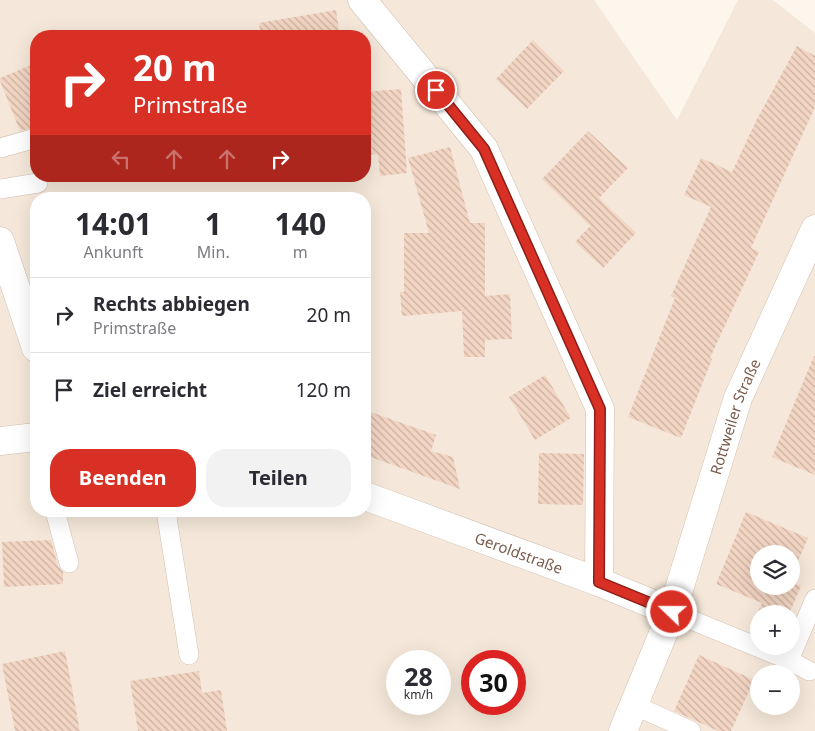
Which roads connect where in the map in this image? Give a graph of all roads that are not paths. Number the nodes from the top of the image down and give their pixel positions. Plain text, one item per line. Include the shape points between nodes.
1 (362, 0) edge
2 (30, 140) edge
3 (0, 148) edge
4 (38, 183) dead end
5 (0, 189) edge
6 (815, 229) edge
7 (0, 242) edge
8 (30, 330) edge
9 (30, 438) edge
10 (0, 441) edge
11 (371, 498) edge
12 (57, 517) edge
13 (167, 517) edge
14 (69, 563) dead end
15 (599, 582) junction
16 (815, 599) edge
17 (672, 612) junction
18 (189, 655) dead end
19 (789, 660) junction
20 (809, 671) dead end
21 (634, 705) junction
22 (623, 731) edge
23 (691, 731) edge

1 - 15 street via 484,149 600,409
2 - 3 lane
4 - 5 lane
6 - 17 street, Rottweiler Straße via 738,398
7 - 8 street
9 - 10 street
11 - 15 street, Geroldstraße
12 - 14 lane
13 - 18 lane
15 - 17 street, Geroldstraße
16 - 19 lane
17 - 19 lane
17 - 21 street, Rottweiler Straße
19 - 20 lane
21 - 22 street, Rottweiler Straße
21 - 23 lane

